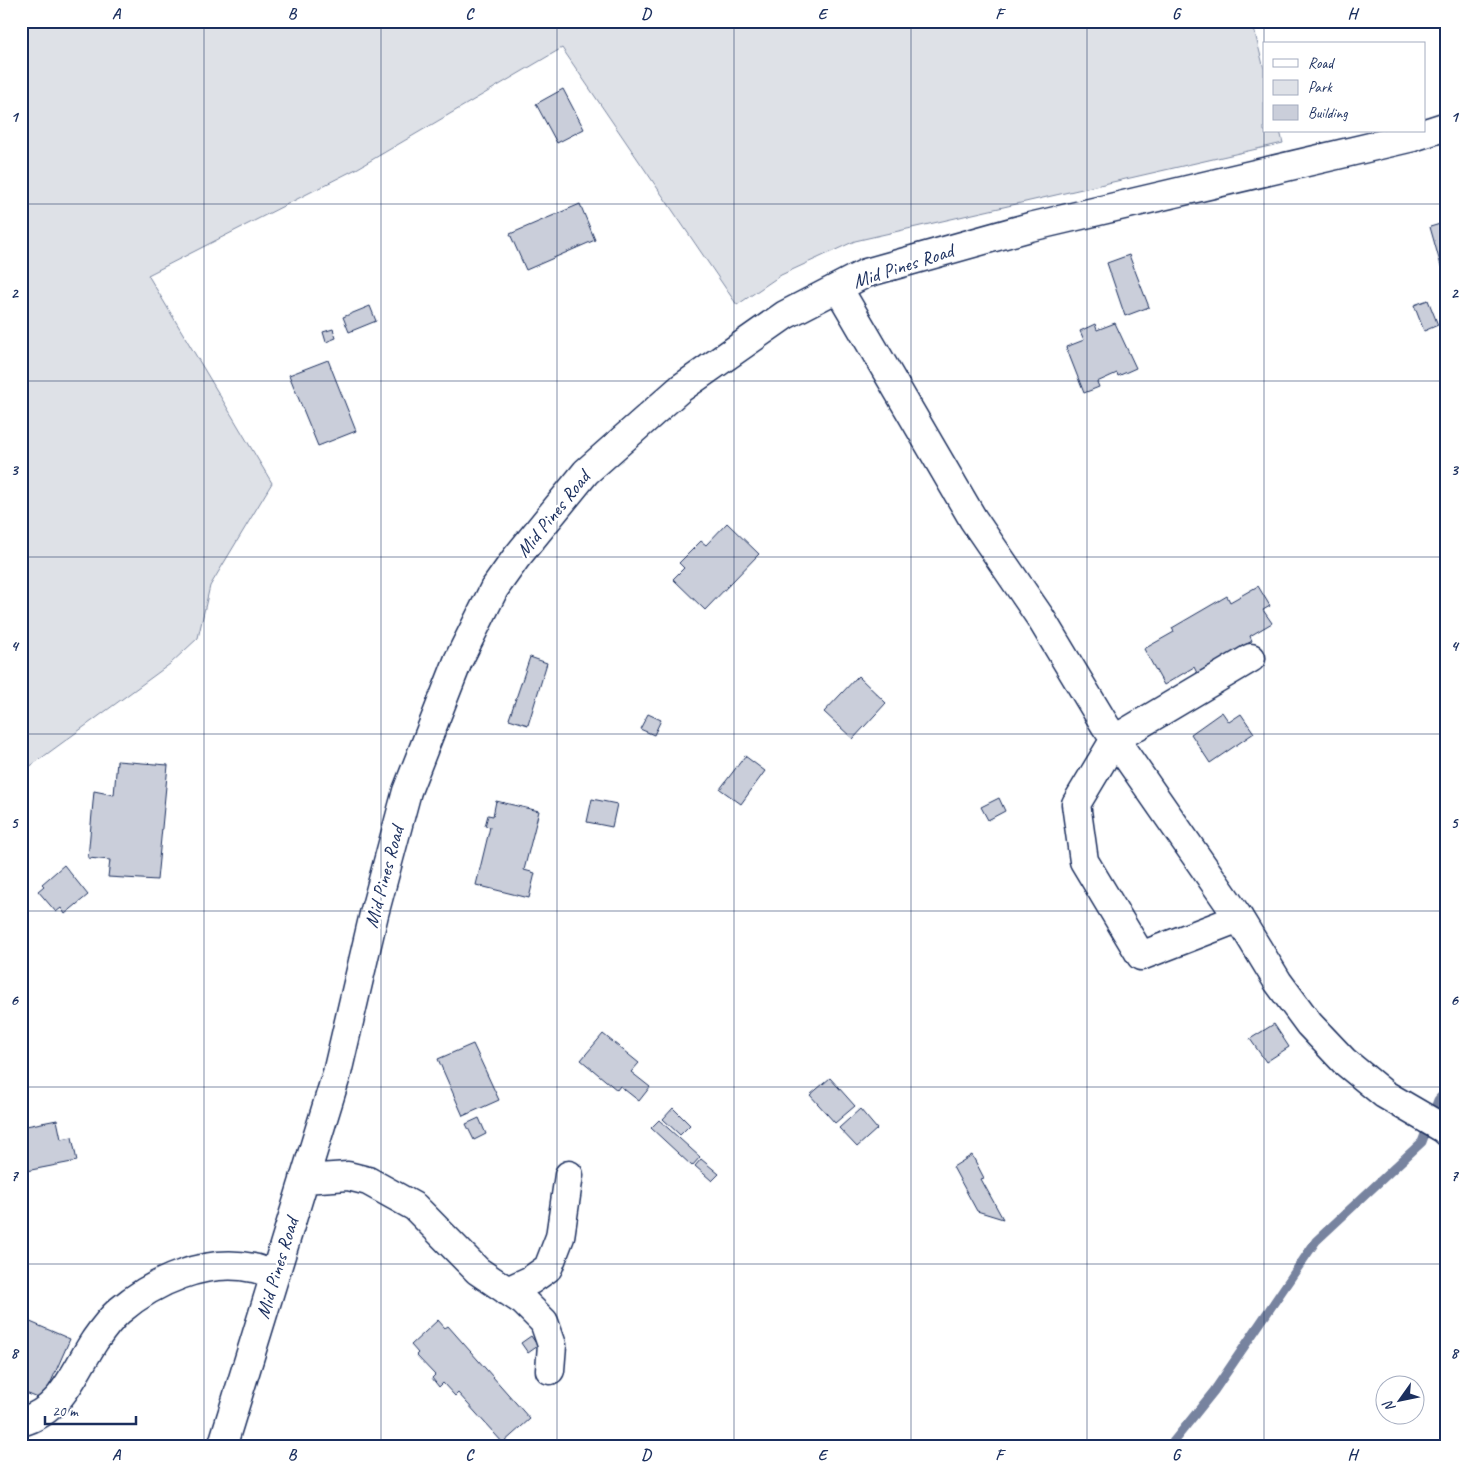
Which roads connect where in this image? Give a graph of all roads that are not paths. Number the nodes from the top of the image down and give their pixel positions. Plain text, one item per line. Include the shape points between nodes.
1 (1447, 126) edge
2 (838, 288) junction
3 (1250, 658) dead end
4 (1115, 739) junction
5 (1239, 918) junction
6 (1445, 1131) edge
7 (569, 1175) dead end
8 (304, 1179) junction
9 (274, 1276) junction
10 (507, 1290) junction
11 (550, 1370) dead end
12 (21, 1422) edge
13 (222, 1447) edge

1 - 2 street, Mid Pines Road via 1413,137 1030,227 866,274
2 - 4 street via 973,519 1040,617
2 - 8 street, Mid Pines Road via 785,316 681,388 586,472 494,589 458,661 407,791 336,1073
3 - 4 street
4 - 5 street
4 - 5 street via 1076,804 1084,861 1141,956
5 - 6 street via 1308,1024 1384,1094
7 - 10 street via 560,1236 548,1268 531,1280
8 - 9 street, Mid Pines Road
8 - 10 street via 348,1176 368,1181 414,1207 478,1271
9 - 12 street via 253,1268 225,1266 169,1279 141,1294 118,1312 96,1340 64,1393 47,1410
9 - 13 street, Mid Pines Road
10 - 11 street via 544,1322 552,1346

